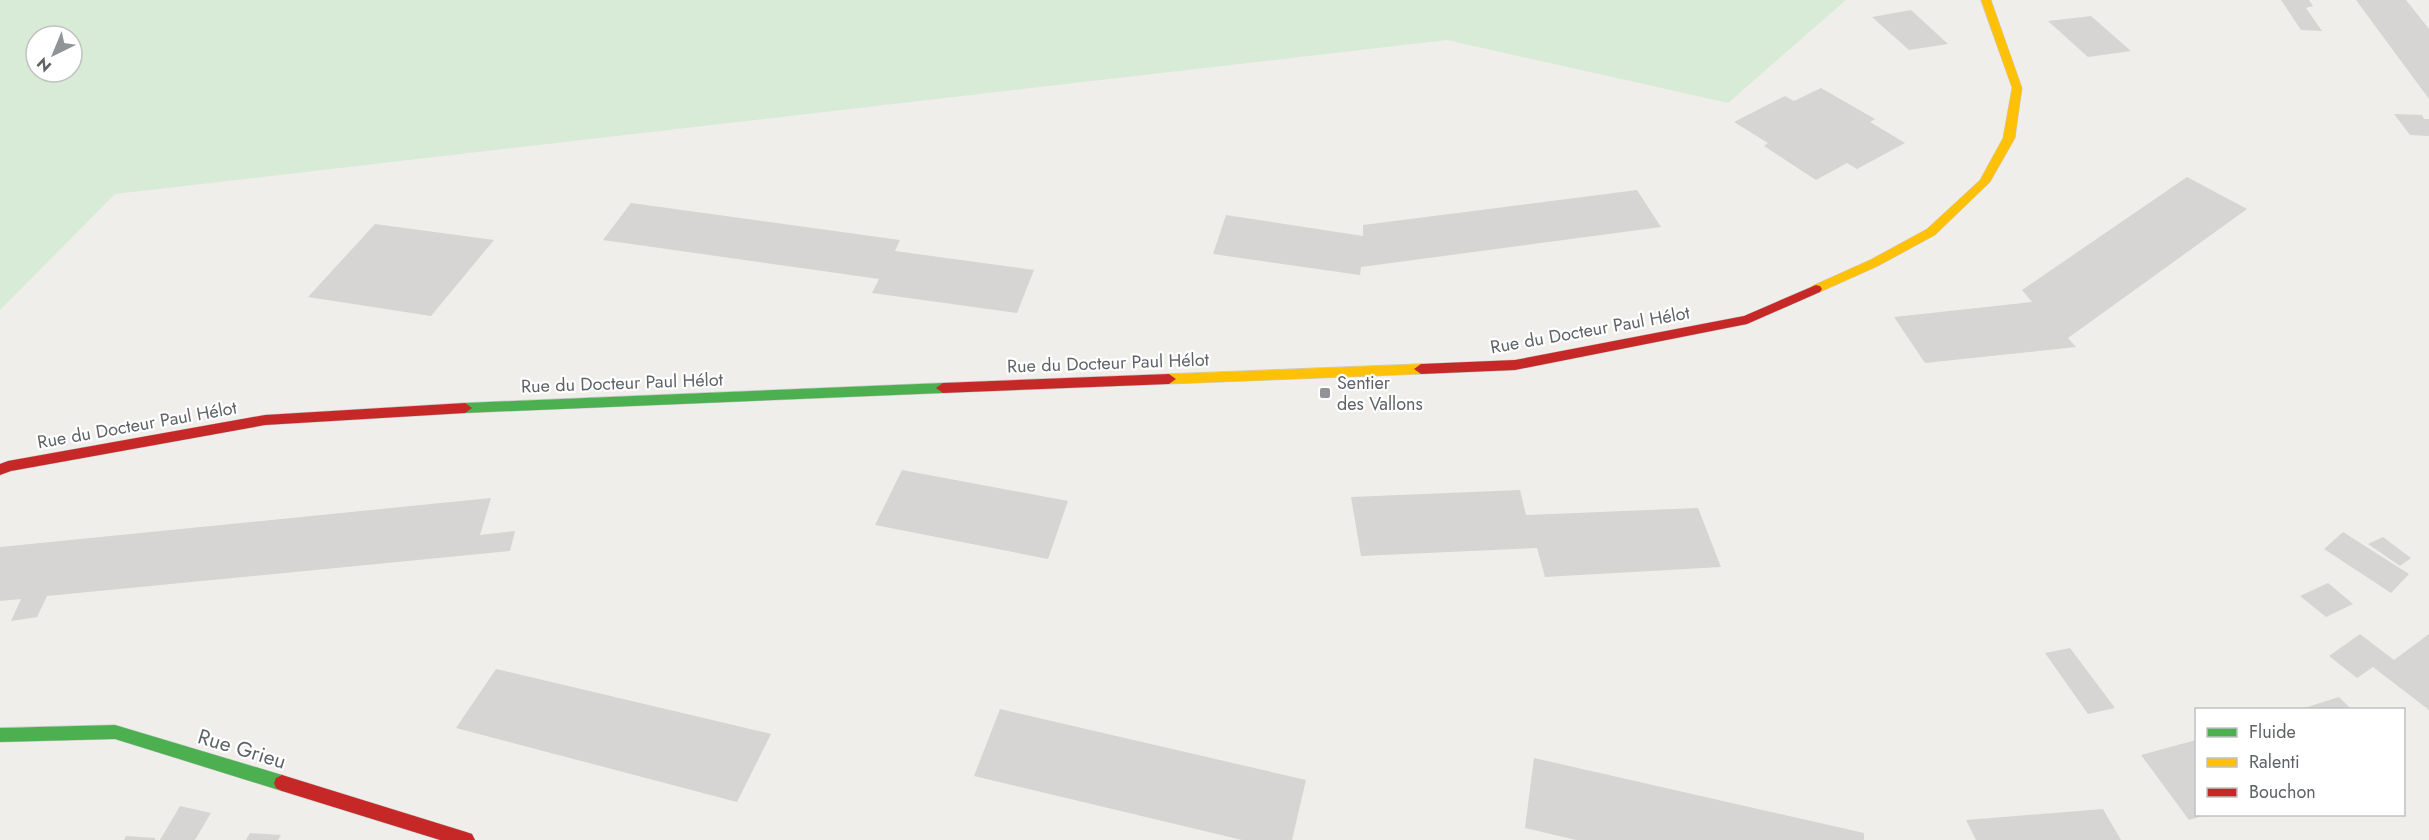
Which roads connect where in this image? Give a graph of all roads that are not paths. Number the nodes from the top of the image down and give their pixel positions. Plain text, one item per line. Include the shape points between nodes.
1 (1986, 0) edge
2 (0, 470) edge
3 (0, 735) edge
4 (466, 840) edge

1 - 2 street, Rue du Docteur Paul Hélot via 2017,88 2009,138 1984,182 1931,232 1874,263 1747,320 1515,364 561,403 265,420
3 - 4 street, Rue Grieu via 115,732

